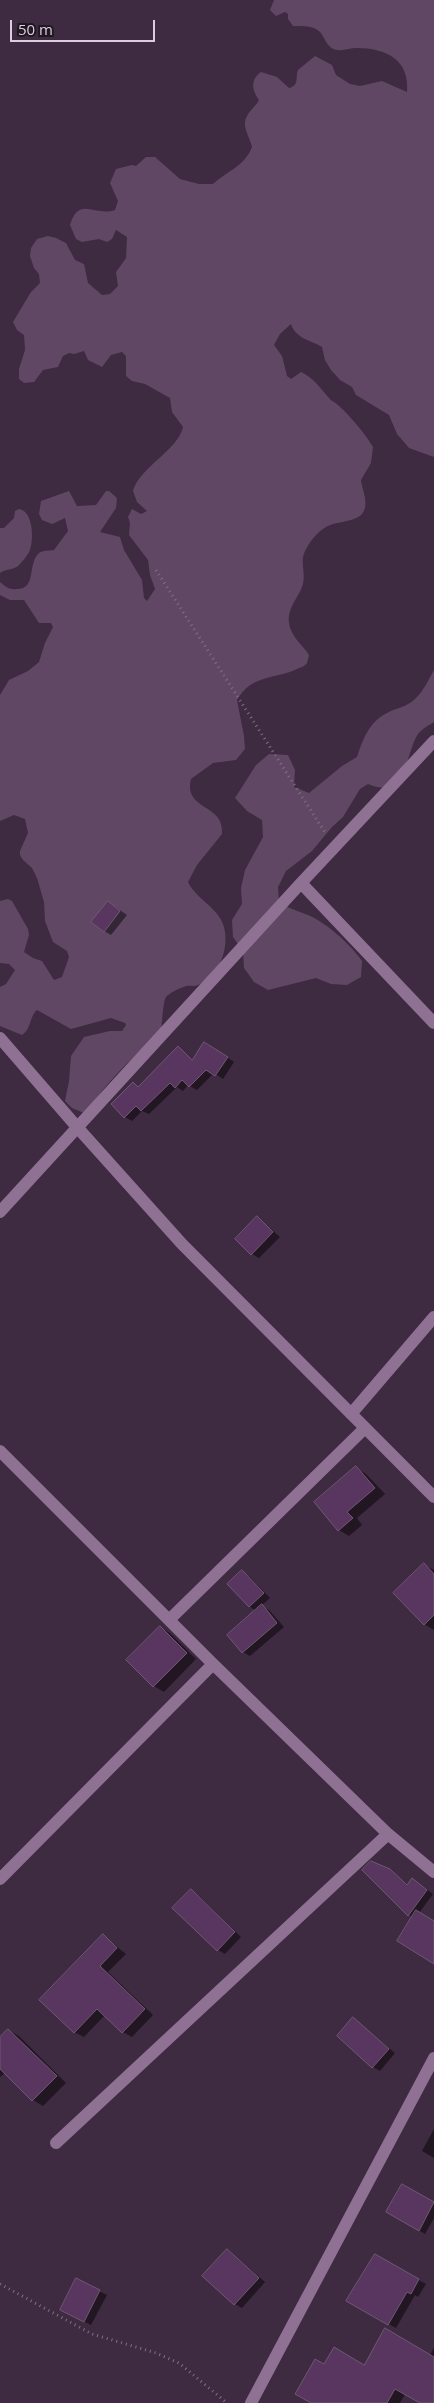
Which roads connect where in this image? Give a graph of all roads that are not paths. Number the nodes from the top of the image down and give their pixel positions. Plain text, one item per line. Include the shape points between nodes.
1 (434, 741) edge
2 (301, 883) junction
3 (434, 1023) edge
4 (0, 1038) edge
5 (77, 1127) junction
6 (0, 1212) edge
7 (434, 1317) edge
8 (351, 1414) junction
9 (365, 1428) junction
10 (0, 1451) edge
11 (434, 1497) edge
12 (169, 1620) junction
13 (213, 1664) junction
14 (388, 1834) junction
15 (434, 1872) edge
16 (0, 1879) edge
17 (434, 2058) edge
18 (56, 2142) dead end
19 (251, 2403) edge

1 - 2 street
2 - 3 street
2 - 5 street
4 - 5 street
5 - 6 street
5 - 8 street via 182,1244
7 - 8 street
8 - 9 street
9 - 11 street
9 - 12 street
10 - 12 street
12 - 13 street
13 - 14 street
13 - 16 street
14 - 15 street
14 - 18 street
17 - 19 street

